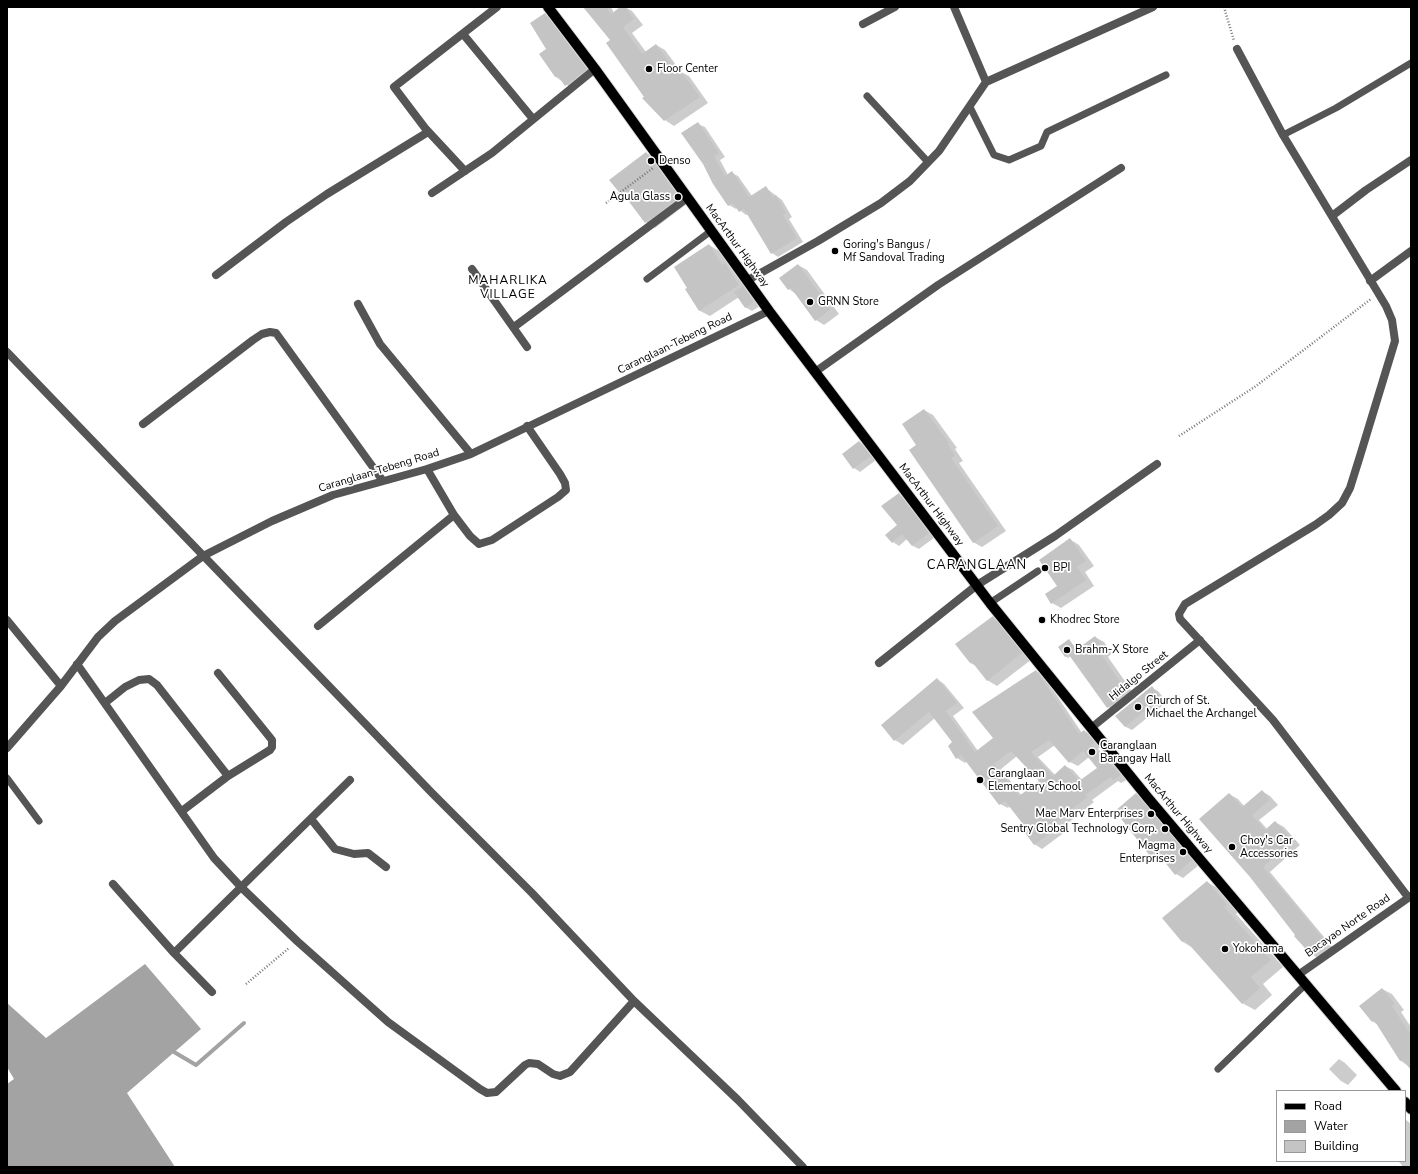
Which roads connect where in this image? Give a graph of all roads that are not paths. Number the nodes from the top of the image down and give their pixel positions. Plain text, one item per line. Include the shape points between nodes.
1 (497, 7) edge
2 (548, 7) edge
3 (895, 7) edge
4 (954, 7) edge
5 (1153, 7) edge
6 (863, 24) dead end
7 (463, 34) junction
8 (1237, 49) road end
9 (1411, 63) edge
10 (596, 69) junction
11 (1166, 75) dead end
12 (986, 82) junction
13 (867, 96) dead end
14 (970, 108) junction
15 (533, 119) junction
16 (428, 132) junction
17 (1283, 135) junction
18 (1411, 160) edge
19 (928, 162) junction
20 (1121, 168) dead end
21 (465, 171) junction
22 (432, 193) dead end
23 (687, 198) junction
24 (1332, 216) junction
25 (711, 231) junction
26 (1411, 251) edge
27 (472, 269) dead end
28 (216, 275) dead end
29 (647, 279) dead end
30 (748, 280) junction
31 (1370, 281) junction
32 (358, 304) dead end
33 (769, 311) junction
34 (514, 327) junction
35 (527, 347) dead end
36 (7, 352) edge
37 (815, 372) junction
38 (143, 424) dead end
39 (527, 426) junction
40 (471, 454) junction
41 (1157, 464) dead end
42 (427, 469) junction
43 (384, 481) junction
44 (454, 515) junction
45 (203, 556) junction
46 (1038, 571) dead end
47 (977, 584) junction
48 (990, 603) junction
49 (7, 620) edge
50 (318, 626) dead end
51 (1200, 640) junction
52 (879, 663) dead end
53 (77, 664) junction
54 (218, 673) dead end
55 (61, 686) junction
56 (105, 703) junction
57 (1091, 728) junction
58 (7, 748) edge
59 (228, 776) junction
60 (7, 778) edge
61 (350, 780) dead end
62 (182, 812) junction
63 (311, 819) junction
64 (39, 821) dead end
65 (386, 866) dead end
66 (113, 884) dead end
67 (242, 888) junction
68 (1410, 897) edge
69 (174, 953) junction
70 (1298, 975) junction
71 (1306, 984) junction
72 (212, 992) dead end
73 (634, 1002) junction
74 (1218, 1069) dead end
75 (1395, 1090) edge
76 (803, 1167) edge

1 - 7 street
2 - 10 main road, MacArthur Highway
3 - 6 street
4 - 12 street
5 - 12 street
7 - 15 street
7 - 16 street via 394,87
8 - 17 street
9 - 17 lane via 1336,108
10 - 15 street
10 - 23 main road, MacArthur Highway
11 - 14 lane via 1047,132 1041,146 1009,160 994,155
12 - 14 street
13 - 19 lane
14 - 19 street
15 - 21 street via 492,153
16 - 21 street
16 - 28 street via 327,194
17 - 24 street
18 - 24 street
19 - 30 street via 910,181 881,203
20 - 37 street via 938,285
21 - 22 street
23 - 25 main road, MacArthur Highway
23 - 34 street
24 - 31 street
25 - 29 lane
25 - 30 main road, MacArthur Highway
26 - 31 street
27 - 34 street
30 - 33 main road, MacArthur Highway
31 - 51 street via 1392,320 1395,341 1350,488 1342,503 1330,515 1185,604 1179,614 1180,619
32 - 40 street via 380,344
33 - 37 main road, MacArthur Highway
33 - 39 street, Caranglaan-Tebeng Road
34 - 35 street
36 - 45 street
37 - 47 main road, MacArthur Highway
38 - 43 street via 252,340 262,334 276,333
39 - 40 street, Caranglaan-Tebeng Road
39 - 44 street via 560,474 566,490 492,540 479,544
40 - 42 street, Caranglaan-Tebeng Road
41 - 47 street via 1056,536
42 - 43 street, Caranglaan-Tebeng Road
42 - 44 street
43 - 45 street, Caranglaan-Tebeng Road via 333,495 272,521
44 - 50 street
45 - 53 street, Caranglaan-Tebeng Road via 116,621 98,637
45 - 73 street via 532,893
46 - 48 lane
47 - 48 main road, MacArthur Highway
47 - 52 street
48 - 57 main road, MacArthur Highway
49 - 55 street
51 - 57 street, Hidalgo Street
51 - 68 street via 1273,720
53 - 55 street, Caranglaan-Tebeng Road
53 - 56 street
54 - 59 street via 273,744 270,750
55 - 58 street, Caranglaan-Tebeng Road
56 - 59 street via 125,687 139,680 149,679 157,685
56 - 62 street
57 - 70 main road, MacArthur Highway
59 - 62 street
60 - 64 lane
61 - 63 street
62 - 67 street via 214,858
63 - 65 street via 335,848 354,854 368,853
63 - 67 street
66 - 69 street
67 - 69 street
67 - 73 street via 388,1022 487,1093 499,1090 524,1065 538,1064 560,1076 570,1072
68 - 70 street, Bacayao Norte Road
69 - 72 street
70 - 71 main road, MacArthur Highway
71 - 74 lane
71 - 75 main road, MacArthur Highway
73 - 76 street via 738,1100

